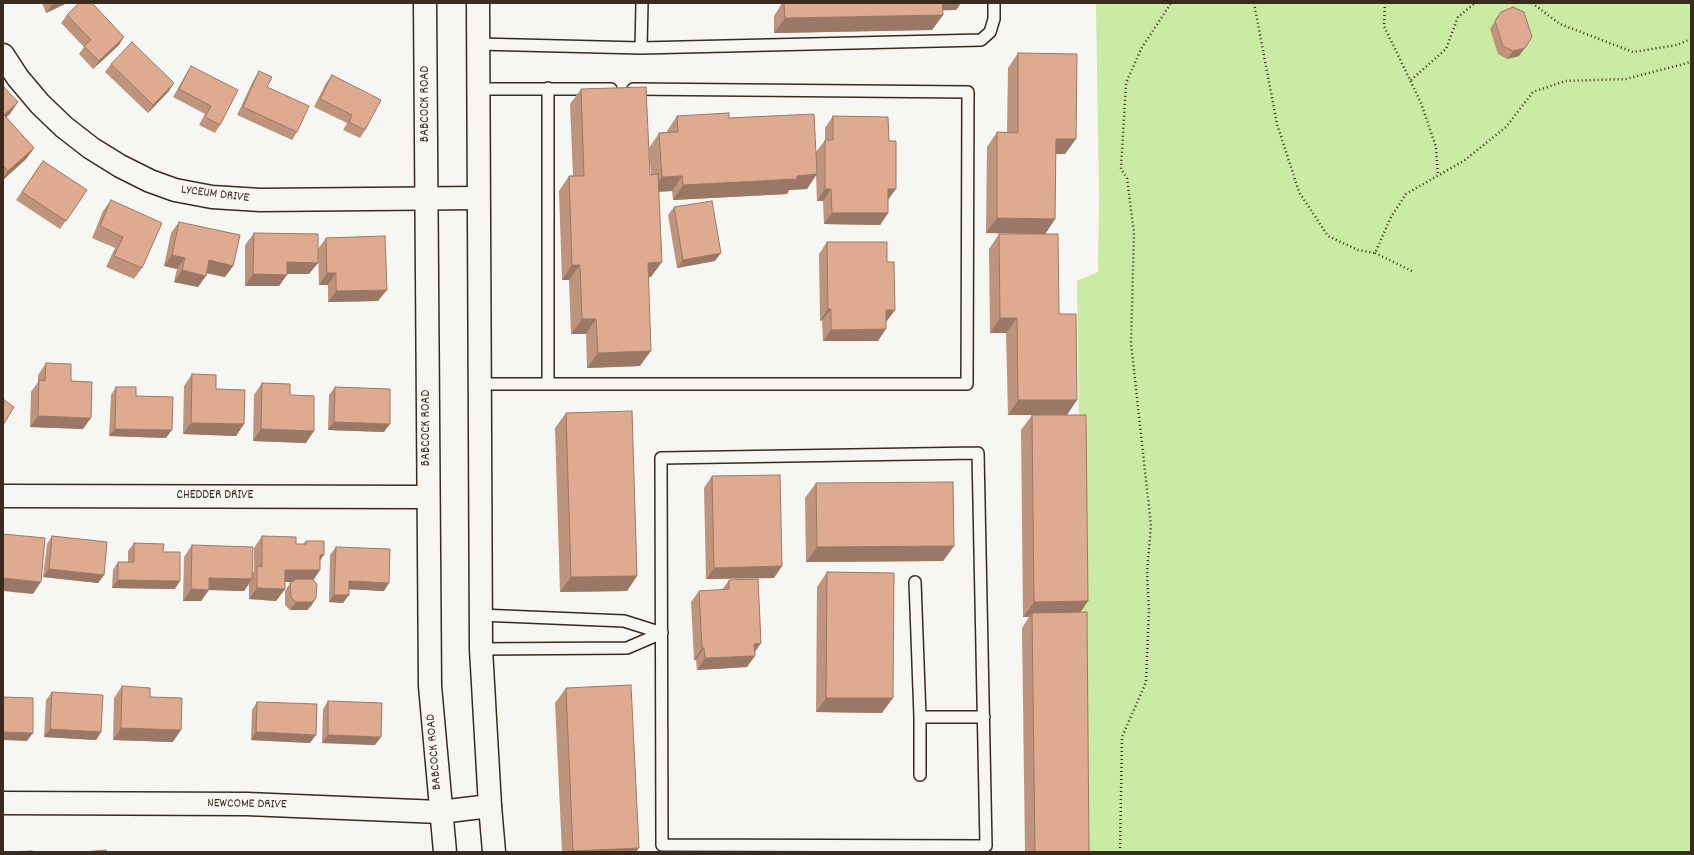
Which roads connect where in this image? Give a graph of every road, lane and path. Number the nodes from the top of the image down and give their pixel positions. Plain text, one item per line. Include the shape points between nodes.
1 (425, 3) edge
2 (478, 3) edge
3 (642, 3) edge
4 (994, 3) edge
5 (1171, 3) edge
6 (1254, 3) edge
7 (1385, 3) edge
8 (1475, 3) edge
9 (1532, 3) edge
10 (1691, 39) edge
11 (478, 44) junction
12 (641, 48) junction
13 (3, 55) edge
14 (1691, 62) edge
15 (1411, 80) junction
16 (548, 88) junction
17 (478, 89) junction
18 (1438, 176) junction
19 (426, 198) junction
20 (478, 198) junction
21 (1375, 253) junction
22 (1414, 272) dead end
23 (478, 384) junction
24 (548, 384) junction
25 (3, 496) edge
26 (427, 496) junction
27 (915, 582) dead end
28 (480, 615) junction
29 (662, 633) junction
30 (481, 649) junction
31 (920, 717) junction
32 (984, 717) junction
33 (920, 776) dead end
34 (3, 802) edge
35 (490, 806) junction
36 (440, 812) junction
37 (445, 852) edge
38 (494, 852) edge
39 (1120, 852) edge

1 - 19 main road, BABCOCK ROAD
2 - 11 main road
3 - 12 lane
4 - 12 lane via 994,19 990,32 981,40
5 - 39 path via 1141,49 1126,83 1121,169 1128,178 1134,233 1131,343 1151,526 1146,572 1149,610 1146,682 1122,737
6 - 21 path via 1277,124 1299,192 1328,236 1358,250
7 - 15 path via 1384,26
8 - 15 path via 1458,17 1446,49
9 - 10 path via 1560,24 1633,52 1677,45
11 - 12 lane
11 - 17 main road
13 - 19 main road, LYCEUM DRIVE via 18,78 64,128 120,166 175,190 212,197 260,200
14 - 18 path via 1626,79 1565,81 1533,92 1506,126 1465,160
15 - 18 path via 1436,147
16 - 17 lane
16 - 24 lane
16 - 24 lane via 968,92 967,384
17 - 20 main road
18 - 21 path via 1406,194
19 - 20 main road, LYCEUM DRIVE
19 - 26 main road, BABCOCK ROAD
20 - 23 main road
21 - 22 path
23 - 24 lane
23 - 28 main road
25 - 26 main road, CHEDDER DRIVE
26 - 36 main road, BABCOCK ROAD via 430,686
27 - 31 lane
28 - 29 lane via 624,621
28 - 30 main road
29 - 30 lane via 627,648
29 - 32 lane via 662,845 986,846
29 - 32 lane via 661,458 978,453
30 - 35 main road
31 - 32 lane
31 - 33 lane
34 - 36 main road, NEWCOME DRIVE via 246,804
35 - 36 main road, NEWCOME DRIVE
35 - 38 main road
36 - 37 main road, BABCOCK ROAD

